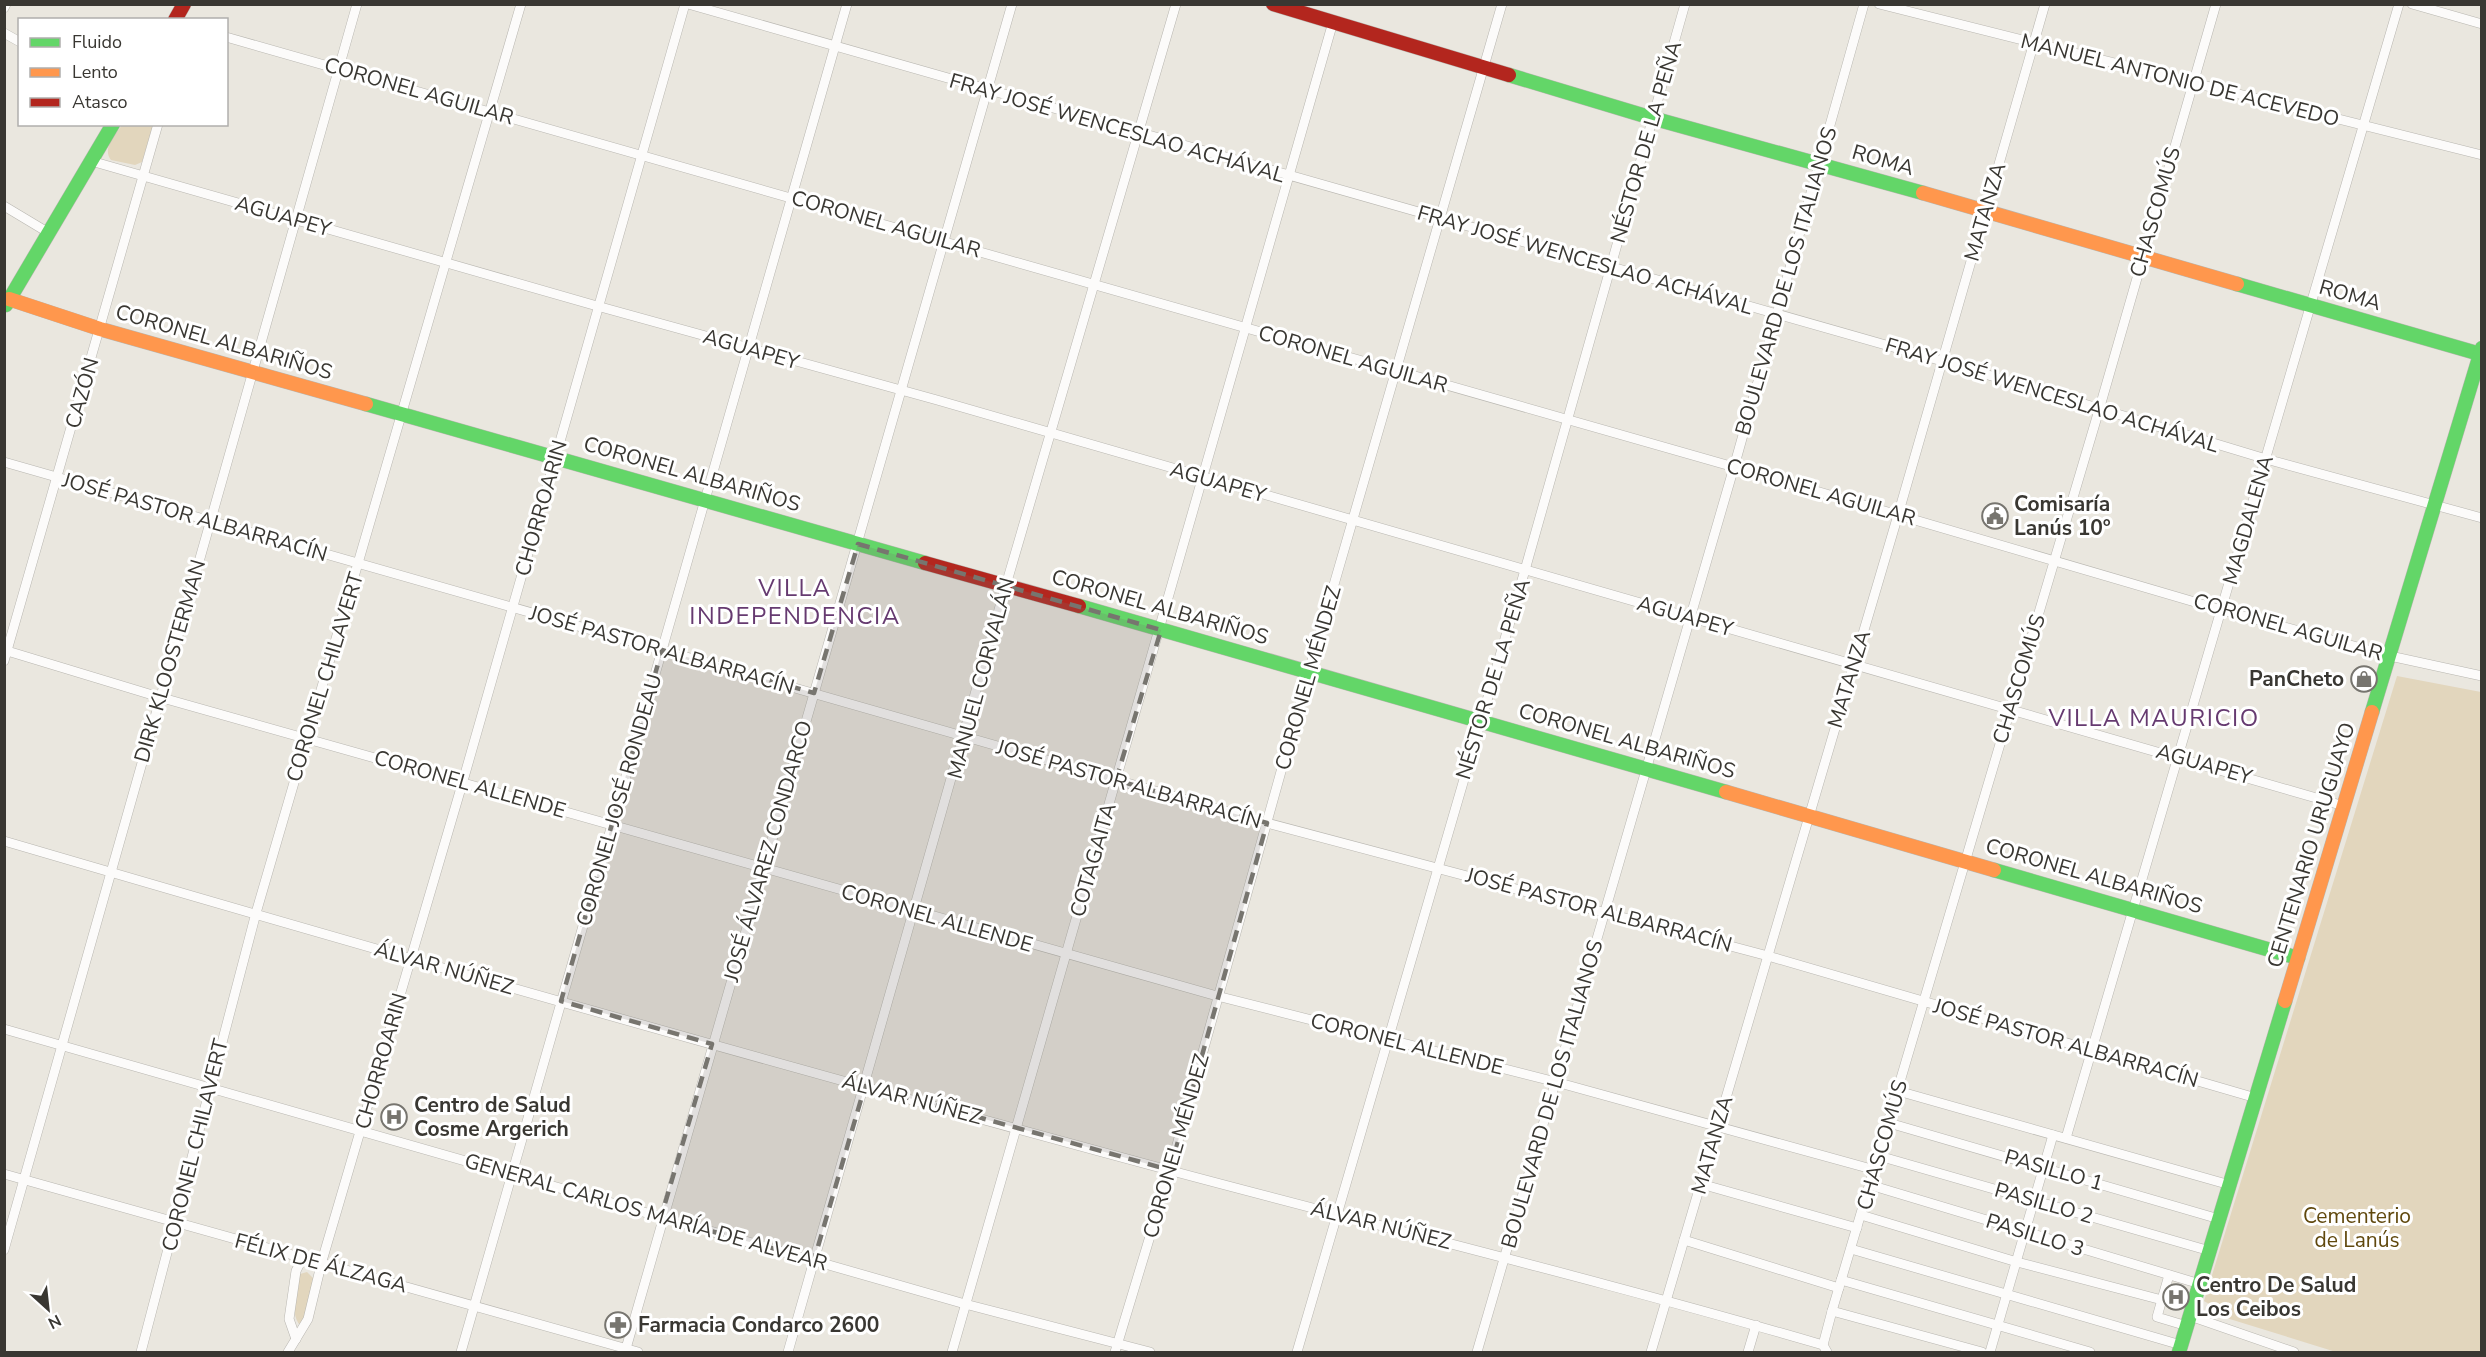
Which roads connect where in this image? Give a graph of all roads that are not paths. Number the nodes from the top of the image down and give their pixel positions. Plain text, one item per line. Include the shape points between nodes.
1 (184, 4) edge
2 (357, 4) edge
3 (521, 4) edge
4 (686, 4) edge
5 (848, 4) edge
6 (1012, 4) edge
7 (1176, 4) edge
8 (1274, 4) edge
9 (1502, 4) edge
10 (1685, 4) edge
11 (1864, 4) edge
12 (1879, 4) edge
13 (2045, 4) edge
14 (2216, 4) edge
15 (2399, 4) edge
16 (2412, 4) edge
17 (1296, 8) edge
18 (176, 18) edge
19 (1333, 22) junction
20 (2481, 24) edge
21 (4, 33) edge
22 (228, 38) edge
23 (18, 41) edge
24 (2033, 44) junction
25 (835, 48) junction
26 (1484, 67) junction
27 (338, 69) junction
28 (2192, 81) junction
29 (986, 91) junction
30 (491, 111) junction
31 (1652, 118) junction
32 (112, 126) edge
33 (157, 126) edge
34 (2363, 126) junction
35 (1139, 134) junction
36 (641, 155) junction
37 (2481, 155) edge
38 (91, 161) junction
39 (1820, 163) junction
40 (142, 176) junction
41 (1289, 176) junction
42 (792, 197) junction
43 (4, 206) edge
44 (1985, 212) junction
45 (1439, 218) junction
46 (296, 220) junction
47 (49, 233) junction
48 (945, 241) junction
49 (2143, 256) junction
50 (447, 263) junction
51 (1611, 268) junction
52 (1096, 285) junction
53 (7, 303) edge
54 (597, 306) junction
55 (2310, 306) junction
56 (1777, 314) junction
57 (1247, 328) junction
58 (100, 329) junction
59 (749, 348) junction
60 (2481, 352) edge
61 (1942, 361) junction
62 (252, 371) junction
63 (1396, 371) junction
64 (901, 392) junction
65 (2099, 410) junction
66 (401, 415) junction
67 (1568, 419) junction
68 (1051, 434) junction
69 (556, 457) junction
70 (2266, 459) junction
71 (4, 462) edge
72 (1734, 467) junction
73 (58, 478) junction
74 (1203, 478) junction
75 (705, 499) junction
76 (2435, 507) junction
77 (1898, 515) junction
78 (2481, 518) edge
79 (210, 521) junction
80 (1354, 522) junction
81 (858, 544) junction
82 (2054, 559) junction
83 (358, 564) junction
84 (1526, 570) junction
85 (1006, 585) junction
86 (512, 607) junction
87 (2222, 610) junction
88 (1690, 617) junction
89 (1161, 630) junction
90 (6, 650) edge
91 (662, 650) junction
92 (2390, 656) junction
93 (4, 661) edge
94 (1853, 664) junction
95 (1309, 671) junction
96 (2481, 676) edge
97 (814, 693) junction
98 (159, 697) junction
99 (2010, 708) junction
100 (1480, 720) junction
101 (307, 737) junction
102 (965, 737) junction
103 (2179, 756) junction
104 (1647, 769) junction
105 (1116, 780) junction
106 (463, 782) junction
107 (2344, 806) junction
108 (1808, 816) junction
109 (1267, 823) junction
110 (613, 825) junction
111 (4, 841) edge
112 (1964, 860) junction
113 (1438, 867) junction
114 (764, 868) junction
115 (110, 872) junction
116 (2134, 909) junction
117 (915, 912) junction
118 (1605, 912) junction
119 (256, 913) junction
120 (1066, 954) junction
121 (1768, 956) junction
122 (412, 958) junction
123 (2298, 958) junction
124 (1217, 996) junction
125 (561, 1001) junction
126 (1924, 1001) junction
127 (4, 1029) edge
128 (1389, 1040) junction
129 (61, 1044) junction
130 (712, 1044) junction
131 (2093, 1050) junction
132 (1556, 1082) junction
133 (210, 1086) junction
134 (865, 1086) junction
135 (1898, 1091) junction
136 (2256, 1098) junction
137 (1888, 1123) junction
138 (1717, 1126) junction
139 (1018, 1128) junction
140 (361, 1130) junction
141 (2053, 1135) junction
142 (2066, 1138) junction
143 (1879, 1156) junction
144 (2044, 1167) junction
145 (1170, 1170) junction
146 (1875, 1170) junction
147 (512, 1173) junction
148 (4, 1174) edge
149 (24, 1179) junction
150 (1701, 1184) junction
151 (1870, 1185) junction
152 (2230, 1185) junction
153 (2034, 1200) junction
154 (1337, 1214) junction
155 (1862, 1215) junction
156 (662, 1217) junction
157 (2219, 1219) junction
158 (176, 1221) junction
159 (1857, 1228) junction
160 (2025, 1232) junction
161 (1684, 1240) junction
162 (1851, 1249) junction
163 (4, 1250) edge
164 (2210, 1251) junction
165 (1506, 1256) junction
166 (302, 1259) junction
167 (814, 1260) junction
168 (322, 1261) junction
169 (2017, 1262) junction
170 (2169, 1275) junction
171 (1840, 1284) junction
172 (2200, 1284) junction
173 (2007, 1294) junction
174 (2162, 1300) junction
175 (1666, 1302) junction
176 (965, 1304) junction
177 (474, 1306) junction
178 (1832, 1311) junction
179 (2189, 1321) junction
180 (1756, 1325) junction
181 (1998, 1326) junction
182 (296, 1339) junction
183 (1117, 1348) edge
184 (1825, 1349) edge
185 (2180, 1349) edge
186 (625, 1351) edge
187 (141, 1353) edge
188 (288, 1353) edge
189 (461, 1353) edge
190 (638, 1353) edge
191 (788, 1353) edge
192 (952, 1353) edge
193 (1150, 1353) edge
194 (1297, 1353) edge
195 (1477, 1353) edge
196 (1650, 1353) edge
197 (1748, 1353) edge
198 (1982, 1353) edge
199 (1990, 1353) edge
200 (2090, 1353) edge
201 (2294, 1353) edge

1 - 18 street
2 - 27 street, DIRK KLOOSTERMAN
3 - 30 street, CORONEL CHILAVERT
4 - 25 street, FRAY JOSÉ WENCESLAO ACHÁVAL
4 - 36 street, CHORROARIN
5 - 25 street, CORONEL JOSÉ RONDEAU
6 - 29 street, JOSÉ ÁLVAREZ CONDARCO
7 - 35 street, MANUEL CORVALÁN
8 - 17 street, ROMA
9 - 26 street, CORONEL MÉNDEZ
10 - 31 street, NÉSTOR DE LA PEÑA
11 - 39 street, BOULEVARD DE LOS ITALIANOS
12 - 24 street, MANUEL ANTONIO DE ACEVEDO
13 - 24 street, MATANZA
14 - 28 street, CHASCOMÚS
15 - 34 street, MAGDALENA
16 - 20 street
17 - 19 street, ROMA
19 - 26 street, ROMA
19 - 41 street, COTAGAITA
21 - 23 street
22 - 27 street, CORONEL AGUILAR
24 - 28 street, MANUEL ANTONIO DE ACEVEDO
24 - 44 street, MATANZA
25 - 29 street, FRAY JOSÉ WENCESLAO ACHÁVAL
25 - 42 street, CORONEL JOSÉ RONDEAU
26 - 31 street, ROMA
26 - 45 street, CORONEL MÉNDEZ
27 - 30 street, CORONEL AGUILAR
27 - 46 street, DIRK KLOOSTERMAN
28 - 34 street, MANUEL ANTONIO DE ACEVEDO
28 - 49 street, CHASCOMÚS
29 - 35 street, FRAY JOSÉ WENCESLAO ACHÁVAL
29 - 48 street, JOSÉ ÁLVAREZ CONDARCO
30 - 36 street, CORONEL AGUILAR
30 - 50 street, CORONEL CHILAVERT
31 - 39 street, ROMA
31 - 51 street, NÉSTOR DE LA PEÑA
32 - 38 street
33 - 40 street, CAZÓN
34 - 37 street, MANUEL ANTONIO DE ACEVEDO
34 - 55 street, MAGDALENA
35 - 41 street, FRAY JOSÉ WENCESLAO ACHÁVAL
35 - 52 street, MANUEL CORVALÁN
36 - 42 street, CORONEL AGUILAR
36 - 54 street, CHORROARIN
38 - 40 street, AGUAPEY
38 - 47 street
39 - 44 street, ROMA
39 - 56 street, BOULEVARD DE LOS ITALIANOS
40 - 46 street, AGUAPEY
40 - 58 street, CAZÓN
41 - 45 street, FRAY JOSÉ WENCESLAO ACHÁVAL
41 - 57 street, COTAGAITA
42 - 48 street, CORONEL AGUILAR
42 - 59 street, CORONEL JOSÉ RONDEAU
43 - 47 street
44 - 49 street, ROMA
44 - 61 street, MATANZA
45 - 51 street, FRAY JOSÉ WENCESLAO ACHÁVAL
45 - 63 street, CORONEL MÉNDEZ
46 - 50 street, AGUAPEY
46 - 62 street, DIRK KLOOSTERMAN
47 - 53 street
48 - 52 street, CORONEL AGUILAR
48 - 64 street, JOSÉ ÁLVAREZ CONDARCO
49 - 55 street, ROMA
49 - 65 street, CHASCOMÚS
50 - 54 street, AGUAPEY
50 - 66 street, CORONEL CHILAVERT
51 - 56 street, FRAY JOSÉ WENCESLAO ACHÁVAL
51 - 67 street, NÉSTOR DE LA PEÑA
52 - 57 street, CORONEL AGUILAR
52 - 68 street, MANUEL CORVALÁN
53 - 58 street, CORONEL ALBARIÑOS
54 - 59 street, AGUAPEY
54 - 69 street, CHORROARIN
55 - 60 street, ROMA
55 - 70 street, MAGDALENA
56 - 61 street, FRAY JOSÉ WENCESLAO ACHÁVAL
56 - 72 street, BOULEVARD DE LOS ITALIANOS
57 - 63 street, CORONEL AGUILAR
57 - 74 street, COTAGAITA
58 - 62 street, CORONEL ALBARIÑOS
58 - 73 street, CAZÓN
59 - 64 street, AGUAPEY
59 - 75 street, CORONEL JOSÉ RONDEAU
60 - 76 street, CENTENARIO URUGUAYO
61 - 65 street, FRAY JOSÉ WENCESLAO ACHÁVAL
61 - 77 street, MATANZA
62 - 66 street, CORONEL ALBARIÑOS
62 - 79 street, DIRK KLOOSTERMAN
63 - 67 street, CORONEL AGUILAR
63 - 80 street, CORONEL MÉNDEZ
64 - 68 street, AGUAPEY
64 - 81 street, JOSÉ ÁLVAREZ CONDARCO
65 - 70 street, FRAY JOSÉ WENCESLAO ACHÁVAL
65 - 82 street, CHASCOMÚS
66 - 69 street, CORONEL ALBARIÑOS
66 - 83 street, CORONEL CHILAVERT
67 - 72 street, CORONEL AGUILAR
67 - 84 street, NÉSTOR DE LA PEÑA
68 - 74 street, AGUAPEY
68 - 85 street, MANUEL CORVALÁN
69 - 75 street, CORONEL ALBARIÑOS
69 - 86 street, CHORROARIN
70 - 76 street, FRAY JOSÉ WENCESLAO ACHÁVAL
70 - 87 street, MAGDALENA
71 - 73 street, JOSÉ PASTOR ALBARRACÍN
72 - 77 street, CORONEL AGUILAR
72 - 88 street, BOULEVARD DE LOS ITALIANOS
73 - 79 street, JOSÉ PASTOR ALBARRACÍN
73 - 90 street, CAZÓN
74 - 80 street, AGUAPEY
74 - 89 street, COTAGAITA
75 - 81 street, CORONEL ALBARIÑOS
75 - 91 street, CORONEL JOSÉ RONDEAU
76 - 78 street, FRAY JOSÉ WENCESLAO ACHÁVAL
76 - 92 street, CENTENARIO URUGUAYO
77 - 82 street, CORONEL AGUILAR
77 - 94 street, MATANZA
79 - 83 street, JOSÉ PASTOR ALBARRACÍN
79 - 98 street, DIRK KLOOSTERMAN
80 - 84 street, AGUAPEY
80 - 95 street, CORONEL MÉNDEZ
81 - 85 street, CORONEL ALBARIÑOS
81 - 97 street, JOSÉ ÁLVAREZ CONDARCO
82 - 87 street, CORONEL AGUILAR
82 - 99 street, CHASCOMÚS
83 - 86 street, JOSÉ PASTOR ALBARRACÍN
83 - 101 street, CORONEL CHILAVERT
84 - 88 street, AGUAPEY
84 - 100 street, NÉSTOR DE LA PEÑA
85 - 89 street, CORONEL ALBARIÑOS
85 - 102 street, MANUEL CORVALÁN
86 - 91 street, JOSÉ PASTOR ALBARRACÍN
86 - 106 street, CHORROARIN
87 - 92 street, CORONEL AGUILAR
87 - 103 street, MAGDALENA
88 - 94 street, AGUAPEY
88 - 104 street, BOULEVARD DE LOS ITALIANOS
89 - 95 street, CORONEL ALBARIÑOS
89 - 105 street, COTAGAITA
90 - 93 street, CAZÓN
90 - 98 street, CORONEL ALLENDE
91 - 97 street, JOSÉ PASTOR ALBARRACÍN
91 - 110 street, CORONEL JOSÉ RONDEAU
92 - 96 street, CORONEL AGUILAR
92 - 107 street, CENTENARIO URUGUAYO
94 - 99 street, AGUAPEY
94 - 108 street, MATANZA
95 - 100 street, CORONEL ALBARIÑOS
95 - 109 street, CORONEL MÉNDEZ
97 - 102 street, JOSÉ PASTOR ALBARRACÍN
97 - 114 street, JOSÉ ÁLVAREZ CONDARCO
98 - 101 street, CORONEL ALLENDE
98 - 115 street, DIRK KLOOSTERMAN
99 - 103 street, AGUAPEY
99 - 112 street, CHASCOMÚS
100 - 104 street, CORONEL ALBARIÑOS
100 - 113 street, NÉSTOR DE LA PEÑA
101 - 106 street, CORONEL ALLENDE
101 - 119 street, CORONEL CHILAVERT
102 - 105 street, JOSÉ PASTOR ALBARRACÍN
102 - 117 street, MANUEL CORVALÁN
103 - 107 street, AGUAPEY
103 - 116 street, MAGDALENA
104 - 108 street, CORONEL ALBARIÑOS
104 - 118 street, BOULEVARD DE LOS ITALIANOS
105 - 109 street, JOSÉ PASTOR ALBARRACÍN
105 - 120 street, COTAGAITA
106 - 110 street, CORONEL ALLENDE
106 - 122 street, CHORROARIN
107 - 123 street, CENTENARIO URUGUAYO
108 - 112 street, CORONEL ALBARIÑOS
108 - 121 street, MATANZA
109 - 113 street, JOSÉ PASTOR ALBARRACÍN
109 - 124 street, CORONEL MÉNDEZ
110 - 114 street, CORONEL ALLENDE
110 - 125 street, CORONEL JOSÉ RONDEAU
111 - 115 street, ÁLVAR NÚÑEZ
112 - 116 street, CORONEL ALBARIÑOS
112 - 126 street, CHASCOMÚS
113 - 118 street, JOSÉ PASTOR ALBARRACÍN
113 - 128 street, NÉSTOR DE LA PEÑA
114 - 117 street, CORONEL ALLENDE
114 - 130 street, JOSÉ ÁLVAREZ CONDARCO
115 - 119 street, ÁLVAR NÚÑEZ
115 - 129 street, DIRK KLOOSTERMAN
116 - 123 street, CORONEL ALBARIÑOS
116 - 131 street, MAGDALENA
117 - 120 street, CORONEL ALLENDE
117 - 134 street, MANUEL CORVALÁN
118 - 121 street, JOSÉ PASTOR ALBARRACÍN
118 - 132 street, BOULEVARD DE LOS ITALIANOS
119 - 122 street, ÁLVAR NÚÑEZ
119 - 133 street, CORONEL CHILAVERT
120 - 124 street, CORONEL ALLENDE
120 - 139 street, COTAGAITA
121 - 126 street, JOSÉ PASTOR ALBARRACÍN
121 - 138 street, MATANZA
122 - 125 street, ÁLVAR NÚÑEZ
122 - 140 street, CHORROARIN
123 - 136 street, CENTENARIO URUGUAYO
124 - 128 street, CORONEL ALLENDE
124 - 145 street, CORONEL MÉNDEZ
125 - 130 street, ÁLVAR NÚÑEZ
125 - 147 street, CORONEL JOSÉ RONDEAU
126 - 131 street, JOSÉ PASTOR ALBARRACÍN
126 - 135 street, CHASCOMÚS
127 - 129 street, GENERAL CARLOS MARÍA DE ALVEAR
128 - 132 street, CORONEL ALLENDE
128 - 154 street, NÉSTOR DE LA PEÑA
129 - 133 street, GENERAL CARLOS MARÍA DE ALVEAR
129 - 149 street, DIRK KLOOSTERMAN
130 - 134 street, ÁLVAR NÚÑEZ
130 - 156 street, JOSÉ ÁLVAREZ CONDARCO
131 - 136 street, JOSÉ PASTOR ALBARRACÍN
131 - 142 street, MAGDALENA
132 - 138 street, CORONEL ALLENDE
132 - 165 street, BOULEVARD DE LOS ITALIANOS
133 - 140 street, GENERAL CARLOS MARÍA DE ALVEAR
133 - 158 street, CORONEL CHILAVERT
134 - 139 street, ÁLVAR NÚÑEZ
134 - 167 street, MANUEL CORVALÁN
135 - 137 street, CHASCOMÚS
135 - 141 street
136 - 152 street, CENTENARIO URUGUAYO
137 - 143 street, CHASCOMÚS
137 - 144 street, PASILLO 1
138 - 146 street, CORONEL ALLENDE
138 - 150 street, MATANZA
139 - 145 street, ÁLVAR NÚÑEZ
139 - 176 street, COTAGAITA
140 - 147 street, GENERAL CARLOS MARÍA DE ALVEAR
140 - 168 street, CHORROARIN
141 - 142 street
141 - 144 street
142 - 152 street
143 - 146 street, CHASCOMÚS
143 - 153 street, PASILLO 2
144 - 153 street
144 - 157 street, PASILLO 1
145 - 154 street, ÁLVAR NÚÑEZ
145 - 183 street, CORONEL MÉNDEZ
146 - 151 street, CHASCOMÚS
147 - 156 street, GENERAL CARLOS MARÍA DE ALVEAR
147 - 177 street, CORONEL JOSÉ RONDEAU
148 - 149 street, FÉLIX DE ÁLZAGA
149 - 158 street, FÉLIX DE ÁLZAGA
149 - 163 street, DIRK KLOOSTERMAN
150 - 159 street
150 - 161 street, MATANZA
151 - 155 street, CHASCOMÚS
151 - 160 street, PASILLO 3
152 - 157 street, CENTENARIO URUGUAYO
153 - 160 street
153 - 164 street, PASILLO 2
154 - 165 street, ÁLVAR NÚÑEZ
154 - 194 street, NÉSTOR DE LA PEÑA
155 - 159 street, CHASCOMÚS
155 - 169 street
156 - 167 street, GENERAL CARLOS MARÍA DE ALVEAR
156 - 186 street, JOSÉ ÁLVAREZ CONDARCO
157 - 164 street, CENTENARIO URUGUAYO
158 - 166 street, FÉLIX DE ÁLZAGA
158 - 187 street, CORONEL CHILAVERT
159 - 162 street, CHASCOMÚS
160 - 169 street
160 - 170 street, PASILLO 3
161 - 171 street
161 - 175 street, MATANZA
162 - 171 street, CHASCOMÚS
162 - 173 street
164 - 172 street, CENTENARIO URUGUAYO
165 - 175 street, ÁLVAR NÚÑEZ
165 - 195 street, BOULEVARD DE LOS ITALIANOS
166 - 168 street, FÉLIX DE ÁLZAGA
166 - 182 street via 296,1271 289,1319
167 - 176 street, GENERAL CARLOS MARÍA DE ALVEAR
167 - 191 street, MANUEL CORVALÁN
168 - 177 street, FÉLIX DE ÁLZAGA
168 - 182 street, CHORROARIN via 308,1319
169 - 173 street
169 - 174 street
170 - 172 street, PASILLO 3
170 - 174 street
171 - 178 street, CHASCOMÚS
171 - 181 street
172 - 179 street, CENTENARIO URUGUAYO
173 - 181 street
173 - 185 street
174 - 179 street via 2157,1317
175 - 180 street, ÁLVAR NÚÑEZ
175 - 196 street, MATANZA
176 - 183 street, GENERAL CARLOS MARÍA DE ALVEAR
176 - 192 street, COTAGAITA
177 - 186 street, FÉLIX DE ÁLZAGA
177 - 189 street, CORONEL JOSÉ RONDEAU
178 - 184 street, CHASCOMÚS
178 - 198 street
179 - 185 street, CENTENARIO URUGUAYO
179 - 201 street
180 - 184 street, ÁLVAR NÚÑEZ
180 - 197 street
181 - 199 street
181 - 200 street
182 - 188 street, CHORROARIN
183 - 193 street, GENERAL CARLOS MARÍA DE ALVEAR
186 - 190 street, FÉLIX DE ÁLZAGA

